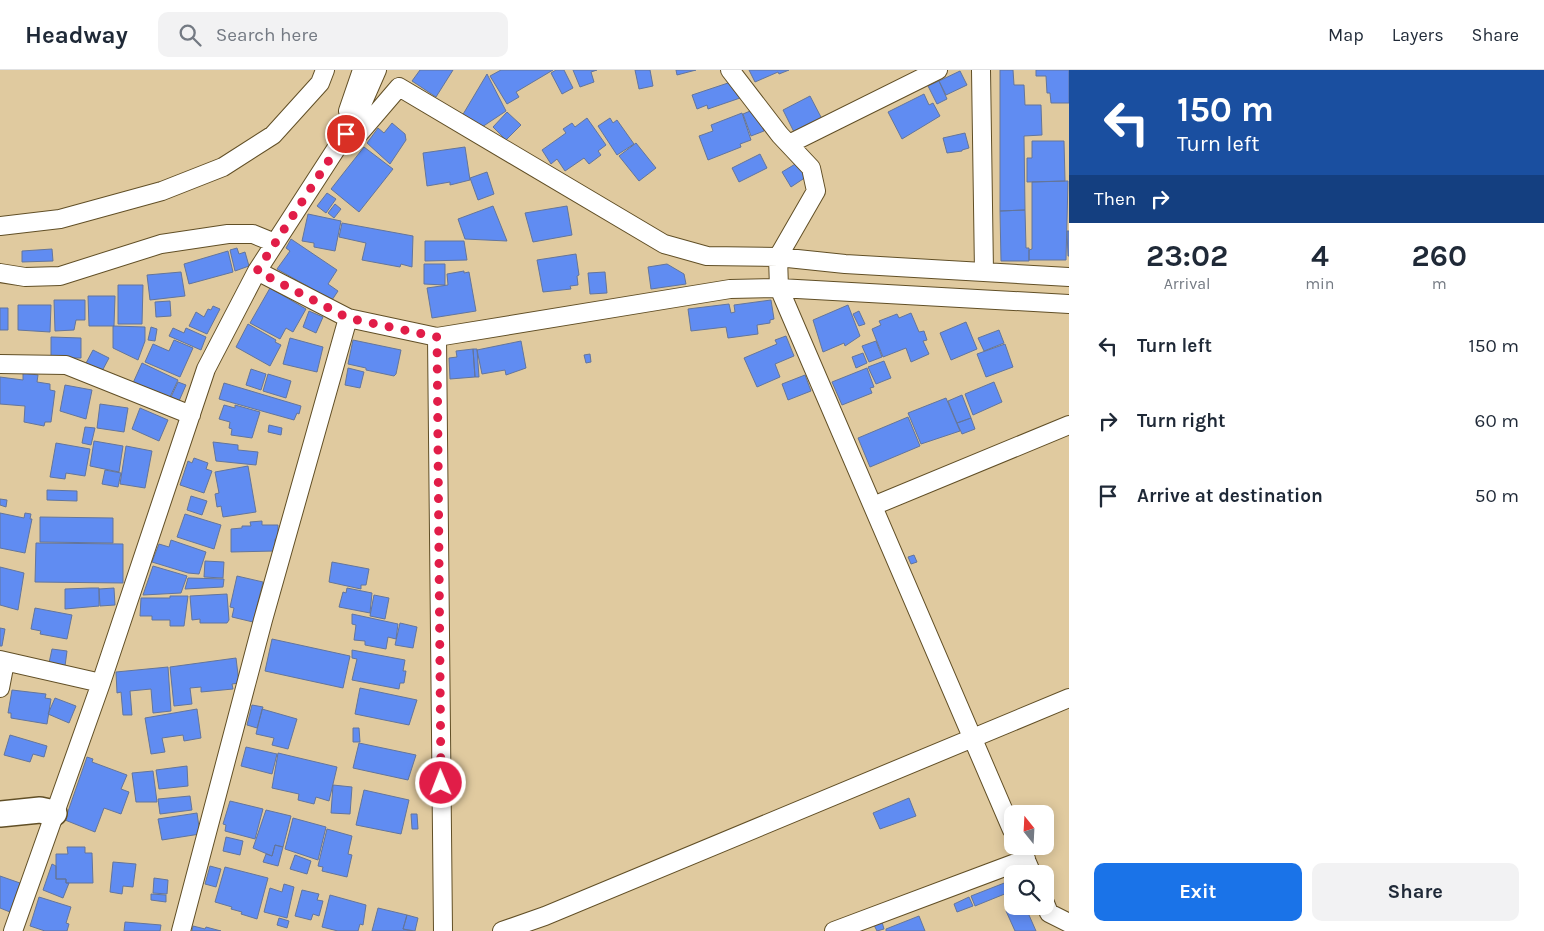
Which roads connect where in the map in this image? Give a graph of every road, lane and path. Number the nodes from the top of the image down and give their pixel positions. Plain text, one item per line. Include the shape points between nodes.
1 (325, 70) edge
2 (362, 70) edge
3 (377, 70) edge
4 (730, 70) edge
5 (938, 70) edge
6 (981, 70) edge
7 (789, 144) junction
8 (337, 150) junction
9 (0, 226) edge
10 (275, 242) junction
11 (778, 257) junction
12 (257, 271) junction
13 (984, 272) junction
14 (0, 273) edge
15 (1069, 277) edge
16 (779, 288) junction
17 (1069, 304) edge
18 (348, 318) junction
19 (437, 337) junction
20 (0, 364) edge
21 (191, 415) junction
22 (1069, 425) edge
23 (873, 506) junction
24 (3, 661) edge
25 (101, 683) junction
26 (0, 688) edge
27 (1069, 698) edge
28 (972, 740) junction
29 (1004, 812) edge
30 (54, 813) junction
31 (0, 814) edge
32 (1026, 860) edge
33 (1053, 915) edge
34 (1069, 924) edge
35 (13, 931) edge
36 (181, 931) edge
37 (443, 931) edge
38 (502, 931) edge
39 (834, 931) edge

1 - 9 street via 320,83 273,135 223,167 162,191 60,219
2 - 8 street
3 - 8 street via 356,118
4 - 7 street
5 - 7 street
6 - 13 street
7 - 11 street via 811,168 816,191
8 - 10 street
8 - 11 street via 350,143 399,87 664,244 707,256
10 - 12 street
10 - 14 street via 253,234 228,234 161,244 60,276 25,277
11 - 13 street
11 - 16 street
12 - 18 street
12 - 21 street via 206,369
13 - 15 street
16 - 17 street
16 - 19 street via 730,289
16 - 23 street
18 - 19 street
18 - 36 street via 263,620
19 - 37 street
20 - 21 street via 66,365
21 - 25 street
22 - 23 street
23 - 28 street
24 - 25 street
24 - 26 street
25 - 30 street
27 - 28 street
28 - 29 street
28 - 38 street
30 - 31 street via 40,810
30 - 35 street
32 - 39 street
33 - 34 street

